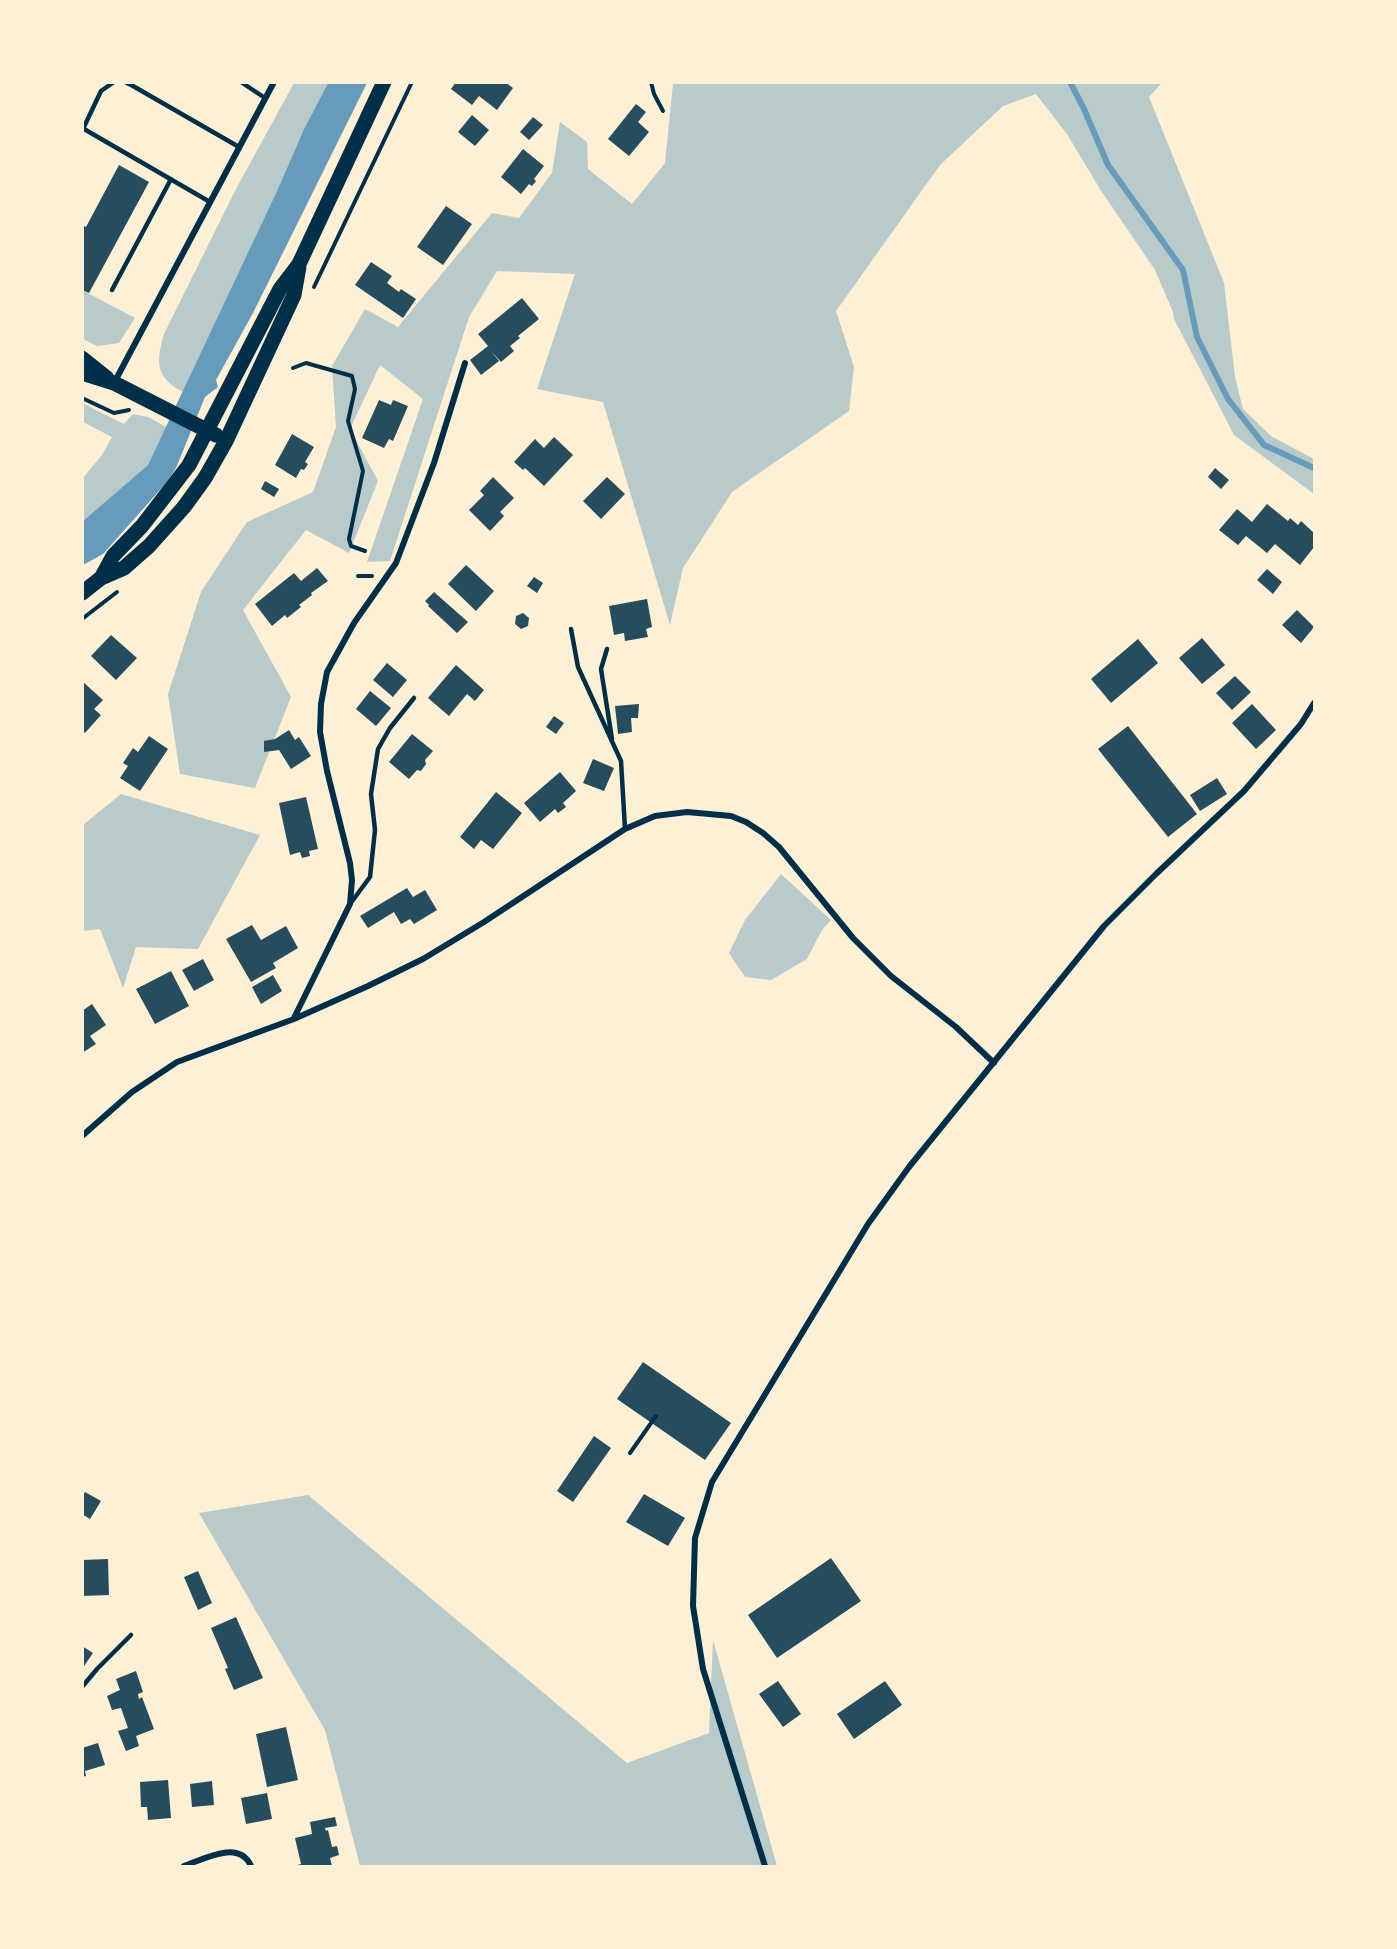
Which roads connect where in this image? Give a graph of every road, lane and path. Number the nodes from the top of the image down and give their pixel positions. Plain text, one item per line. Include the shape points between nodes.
1 (114, 82) edge
2 (125, 82) edge
3 (241, 82) edge
4 (274, 82) edge
5 (384, 82) edge
6 (651, 82) edge
7 (265, 98) junction
8 (663, 111) dead end
9 (83, 130) edge
10 (239, 147) junction
11 (171, 179) junction
12 (210, 202) junction
13 (299, 264) junction
14 (112, 290) dead end
15 (82, 358) edge
16 (465, 363) dead end
17 (292, 368) dead end
18 (82, 373) edge
19 (114, 383) junction
20 (203, 427) junction
21 (226, 441) junction
22 (365, 551) dead end
23 (101, 578) junction
24 (82, 593) edge
25 (571, 629) dead end
26 (607, 650) dead end
27 (414, 698) dead end
28 (1314, 703) edge
29 (612, 742) junction
30 (625, 829) junction
31 (350, 904) junction
32 (294, 1019) junction
33 (994, 1064) junction
34 (82, 1136) edge
35 (656, 1416) dead end
36 (630, 1453) dead end
37 (131, 1635) dead end
38 (82, 1687) edge
39 (193, 1865) edge
40 (184, 1866) edge
41 (251, 1866) edge
42 (765, 1866) edge

1 - 9 lane via 101,91
2 - 10 lane
3 - 7 lane
4 - 7 street
5 - 13 main road
6 - 8 path
7 - 10 street
9 - 11 lane
10 - 12 street
11 - 12 lane
11 - 14 lane
12 - 19 street
13 - 20 main road via 280,289
13 - 21 main road via 294,295
15 - 19 main road
16 - 31 street via 434,463 396,563 327,672 320,732 350,863
17 - 22 path via 306,363 352,376 355,389 348,421 363,471 349,539 351,546
18 - 19 main road
19 - 20 main road
20 - 21 main road
20 - 23 main road via 189,465 142,526 113,556
21 - 23 main road via 205,478 168,526 124,568
23 - 24 main road
25 - 29 lane via 578,668
26 - 29 lane via 601,669
27 - 31 lane via 378,750 371,794 375,830 370,878
28 - 33 street via 1244,791 1104,926
29 - 30 lane via 621,761
30 - 32 street via 423,959
30 - 33 street via 656,816 687,812 731,816 746,822 778,847 853,938 891,976 956,1027
31 - 32 street
32 - 34 street via 177,1062 132,1092
33 - 42 street via 909,1167 862,1234 712,1482 695,1538 693,1606 703,1669
35 - 36 path
37 - 38 lane
39 - 40 street
39 - 41 street via 228,1851 239,1854

